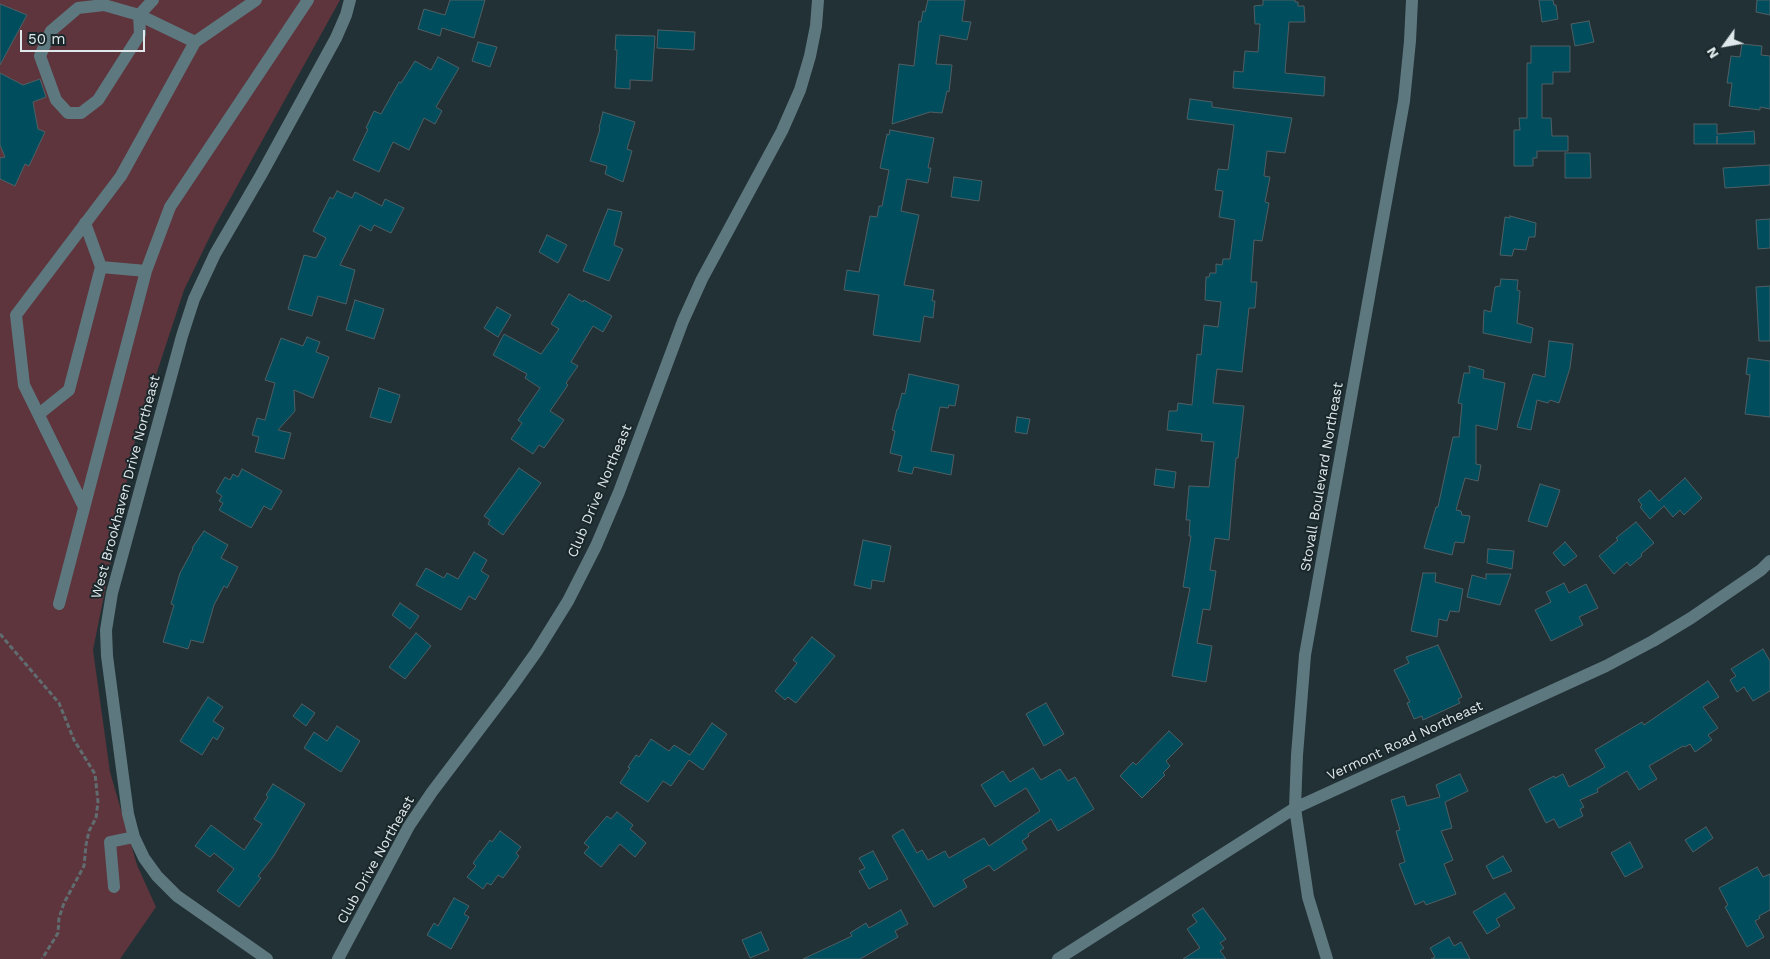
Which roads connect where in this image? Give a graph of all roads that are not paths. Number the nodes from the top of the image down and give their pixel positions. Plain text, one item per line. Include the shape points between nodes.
1 (153, 0) edge
2 (256, 0) edge
3 (308, 0) edge
4 (350, 0) edge
5 (818, 0) edge
6 (1412, 0) edge
7 (139, 15) junction
8 (195, 42) junction
9 (86, 223) junction
10 (101, 267) junction
11 (146, 271) junction
12 (39, 414) junction
13 (84, 507) junction
14 (1770, 561) edge
15 (59, 604) dead end
16 (1295, 808) junction
17 (134, 837) junction
18 (114, 887) dead end
19 (267, 959) edge
20 (338, 959) edge
21 (1058, 959) edge
22 (1327, 959) edge

1 - 7 street
2 - 8 street
3 - 11 street via 170,207
4 - 17 street, West Brookhaven Drive Northeast via 336,38 215,254 194,299 112,593 106,630 107,656 128,814
5 - 20 street, Club Drive Northeast via 810,56 800,90 782,131 682,321 596,546 568,601 537,650 409,826
6 - 16 street, Stovall Boulevard Northeast via 1403,106 1306,654
7 - 7 street via 104,5 78,8 50,31 40,56 56,100 68,112 81,113 98,100 140,34
7 - 8 street
8 - 9 street via 120,176
9 - 10 street
9 - 12 street via 16,315 24,385
10 - 11 street
10 - 12 street via 69,390
11 - 13 street
12 - 13 street
13 - 15 street
14 - 16 street, Vermont Road Northeast via 1692,618 1645,646
16 - 21 street, Vermont Road Northeast
16 - 22 street, Stovall Boulevard Northeast via 1308,897
17 - 18 street via 110,842
17 - 19 street, West Brookhaven Drive Northeast via 157,876 177,896

